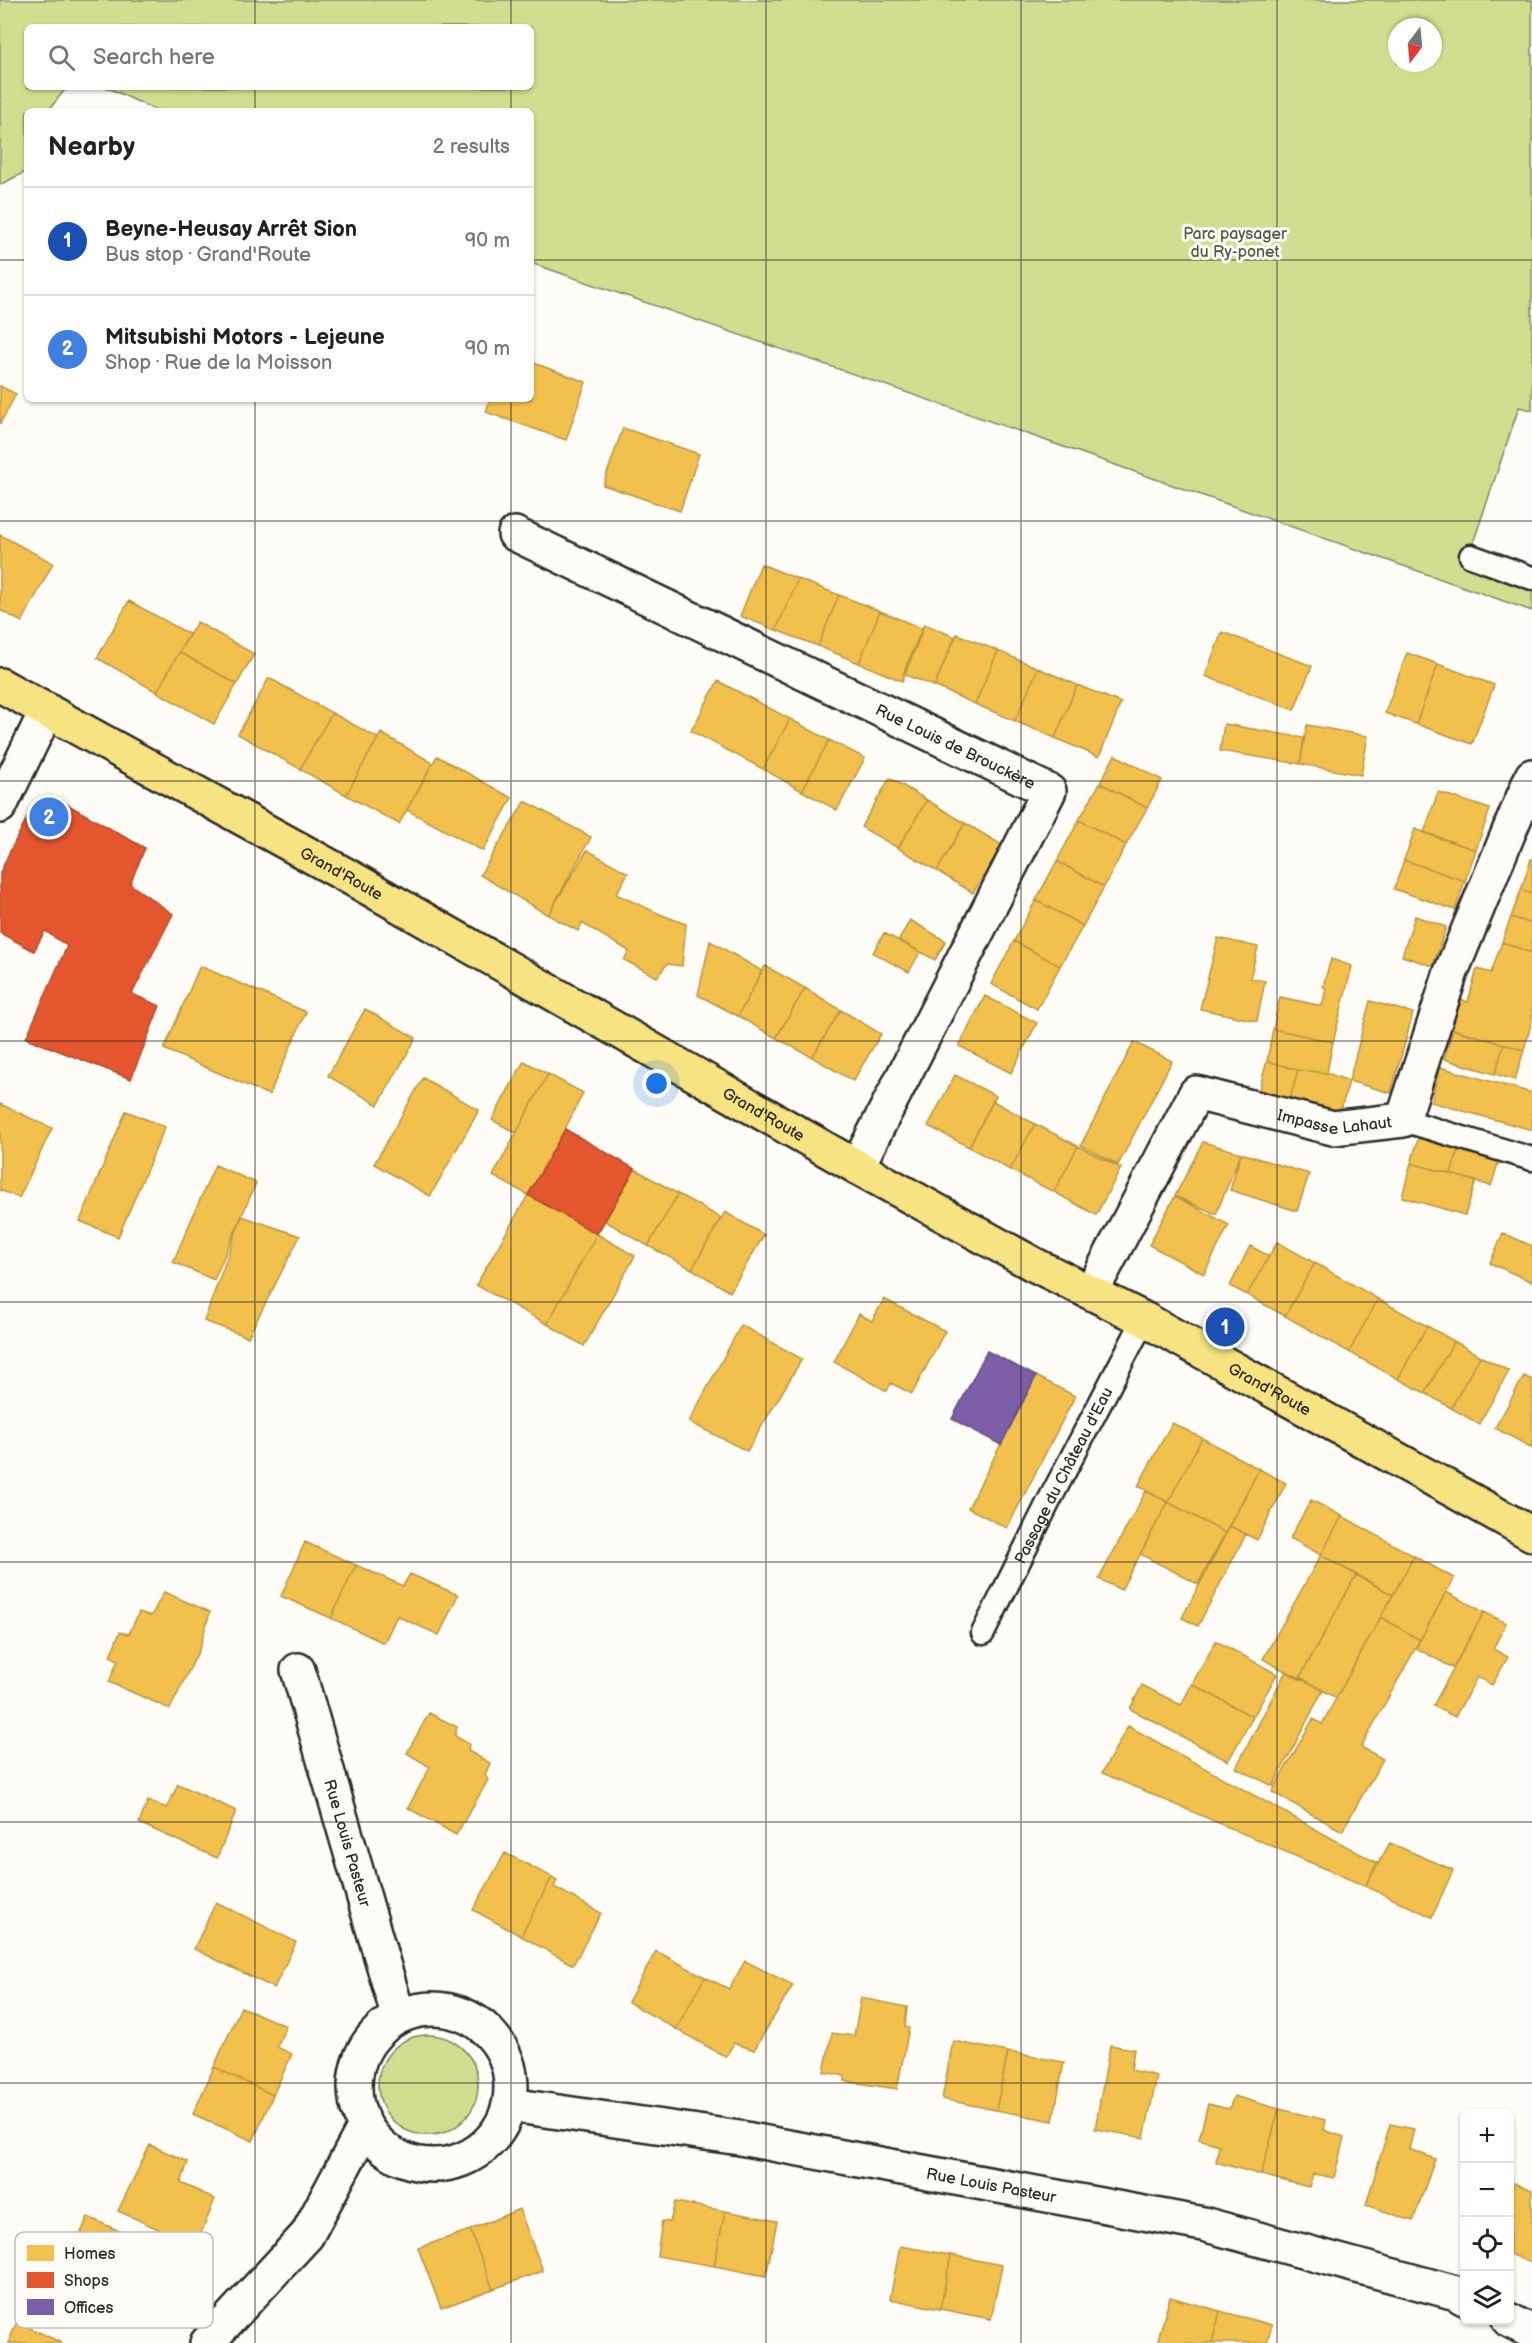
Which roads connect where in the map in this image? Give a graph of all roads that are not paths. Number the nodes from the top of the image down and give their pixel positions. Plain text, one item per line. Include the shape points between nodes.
1 (515, 534) dead end
2 (1471, 556) dead end
3 (1532, 578) edge
4 (0, 685) edge
5 (47, 711) junction
6 (1532, 776) edge
7 (0, 806) edge
8 (1402, 1120) junction
9 (1532, 1159) edge
10 (856, 1167) junction
11 (1092, 1291) junction
12 (1144, 1319) junction
13 (1532, 1534) edge
14 (982, 1633) dead end
15 (298, 1670) dead end
16 (398, 2015) junction
17 (510, 2105) junction
18 (364, 2126) junction
19 (1460, 2296) edge
20 (1514, 2323) edge
21 (1532, 2332) edge
22 (207, 2343) edge

1 - 10 street, Rue Louis de Brouckère via 1049,791
2 - 3 lane
4 - 5 main road, Grand'Route
5 - 7 street
5 - 10 main road, Grand'Route via 353,879
6 - 8 street, Impasse Lahaut via 1451,972
8 - 9 lane
8 - 11 street, Impasse Lahaut via 1333,1128 1196,1093
10 - 11 main road, Grand'Route via 1033,1264
11 - 12 main road, Grand'Route
12 - 13 main road, Grand'Route
12 - 14 lane, Passage du Château d'Eau
15 - 16 street, Rue Louis Pasteur
16 - 17 street via 427,2007 457,2011 483,2025 502,2047 512,2075
16 - 18 street via 373,2035 357,2063 354,2095
17 - 18 street via 500,2129 481,2149 458,2162 431,2166 405,2161 381,2146
17 - 19 street, Rue Louis Pasteur via 740,2138 1203,2224
18 - 22 street via 307,2235
20 - 21 street

